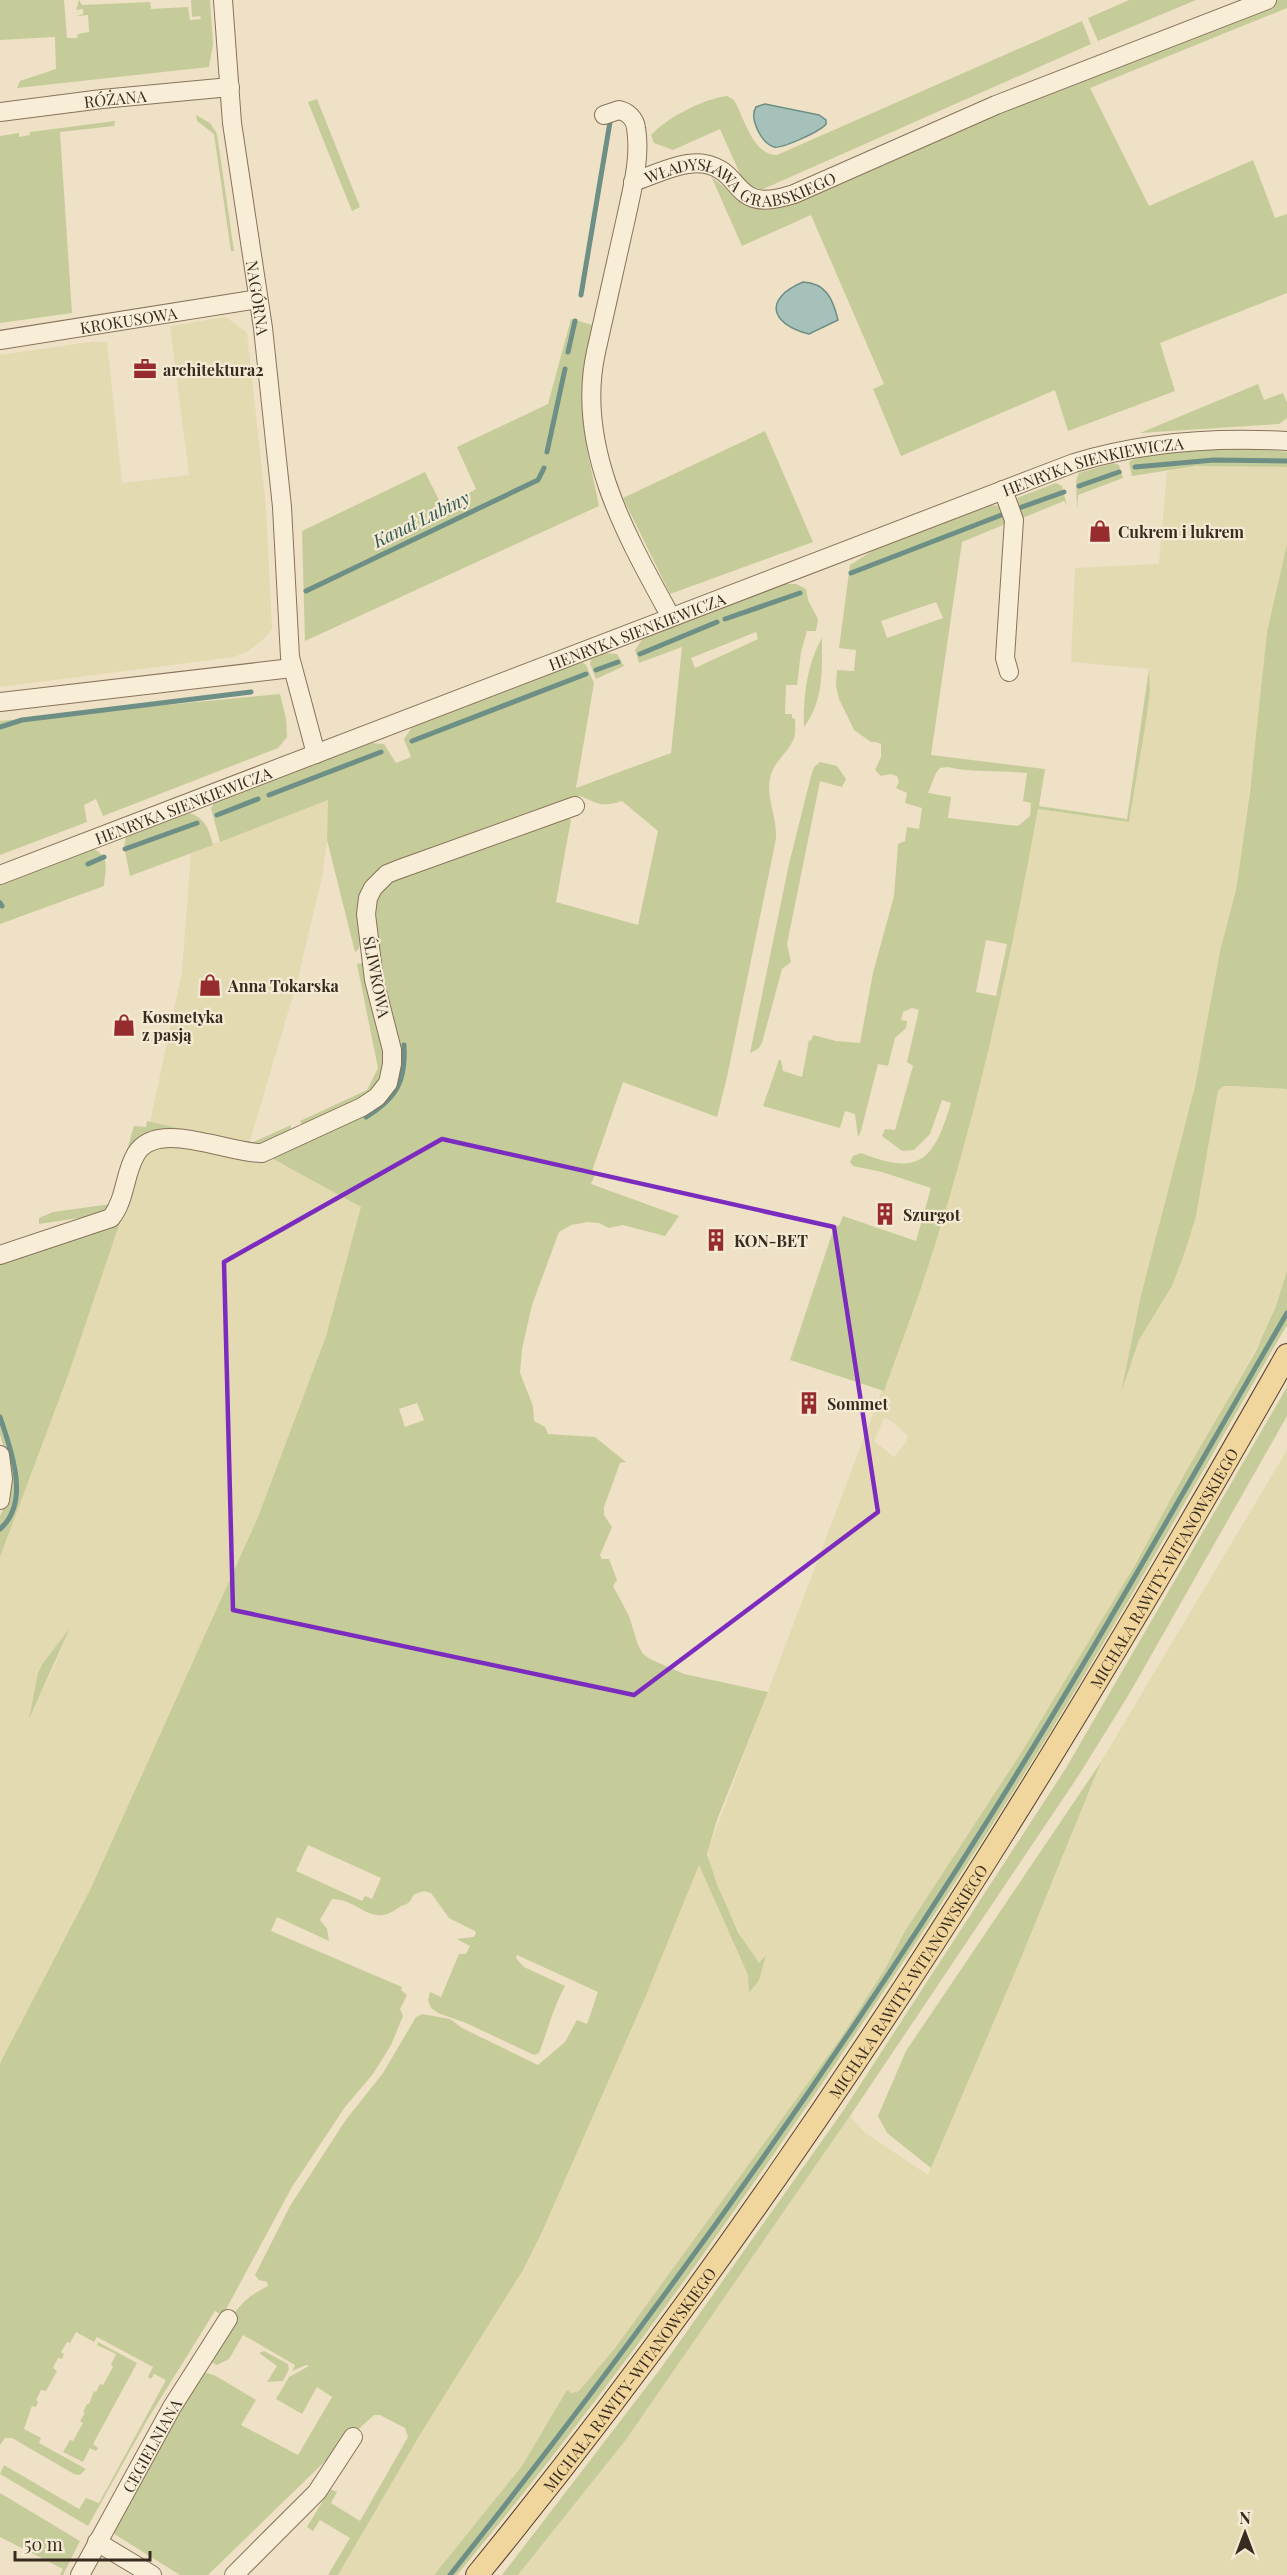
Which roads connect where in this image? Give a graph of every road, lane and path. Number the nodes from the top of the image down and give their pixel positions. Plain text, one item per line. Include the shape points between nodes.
1 (223, 0) edge
2 (1267, 0) edge
3 (230, 87) junction
4 (0, 112) edge
5 (604, 115) dead end
6 (633, 182) junction
7 (258, 299) junction
8 (0, 340) edge
9 (1287, 441) edge
10 (1003, 490) junction
11 (671, 617) junction
12 (292, 668) junction
13 (1009, 672) dead end
14 (0, 702) edge
15 (316, 754) junction
16 (575, 806) dead end
17 (0, 875) edge
18 (0, 1255) edge
19 (1287, 1355) edge
20 (0, 1455) edge
21 (0, 1500) edge
22 (228, 2319) dead end
23 (353, 2437) dead end
24 (97, 2542) junction
25 (80, 2575) edge
26 (152, 2575) edge
27 (234, 2575) edge
28 (477, 2575) edge

1 - 3 street, NAGÓRNA
2 - 6 street, WŁADYSŁAWA GRABSKIEGO via 996,105 776,200 748,196 715,166 703,164 683,166
3 - 4 street, RÓŻANA
3 - 7 street, NAGÓRNA
5 - 6 street via 622,110 634,121 637,149
6 - 11 street, WŁADYSŁAWA GRABSKIEGO via 594,363 592,419 609,492
7 - 8 street, KROKUSOWA
7 - 12 street, NAGÓRNA via 282,507
9 - 10 street, HENRYKA SIENKIEWICZA via 1187,442 1126,450 1074,463
10 - 11 street, HENRYKA SIENKIEWICZA
10 - 13 street via 1014,520 1005,649
11 - 15 street, HENRYKA SIENKIEWICZA
12 - 14 street
12 - 15 street, NAGÓRNA
15 - 17 street, HENRYKA SIENKIEWICZA
16 - 18 street, ŚLIWKOWA via 387,874 373,888 366,920 374,980 392,1050 391,1075 377,1097 272,1150 247,1153 195,1141 152,1140 132,1160 122,1197 111,1218
19 - 28 main road, MICHAŁA RAWITY-WITANOWSKIEGO via 1108,1665 985,1864 879,2025 708,2273
20 - 21 street
22 - 24 street, CEGIELNIANA via 172,2407
23 - 27 street via 317,2492
24 - 25 street, CEGIELNIANA
24 - 26 street

